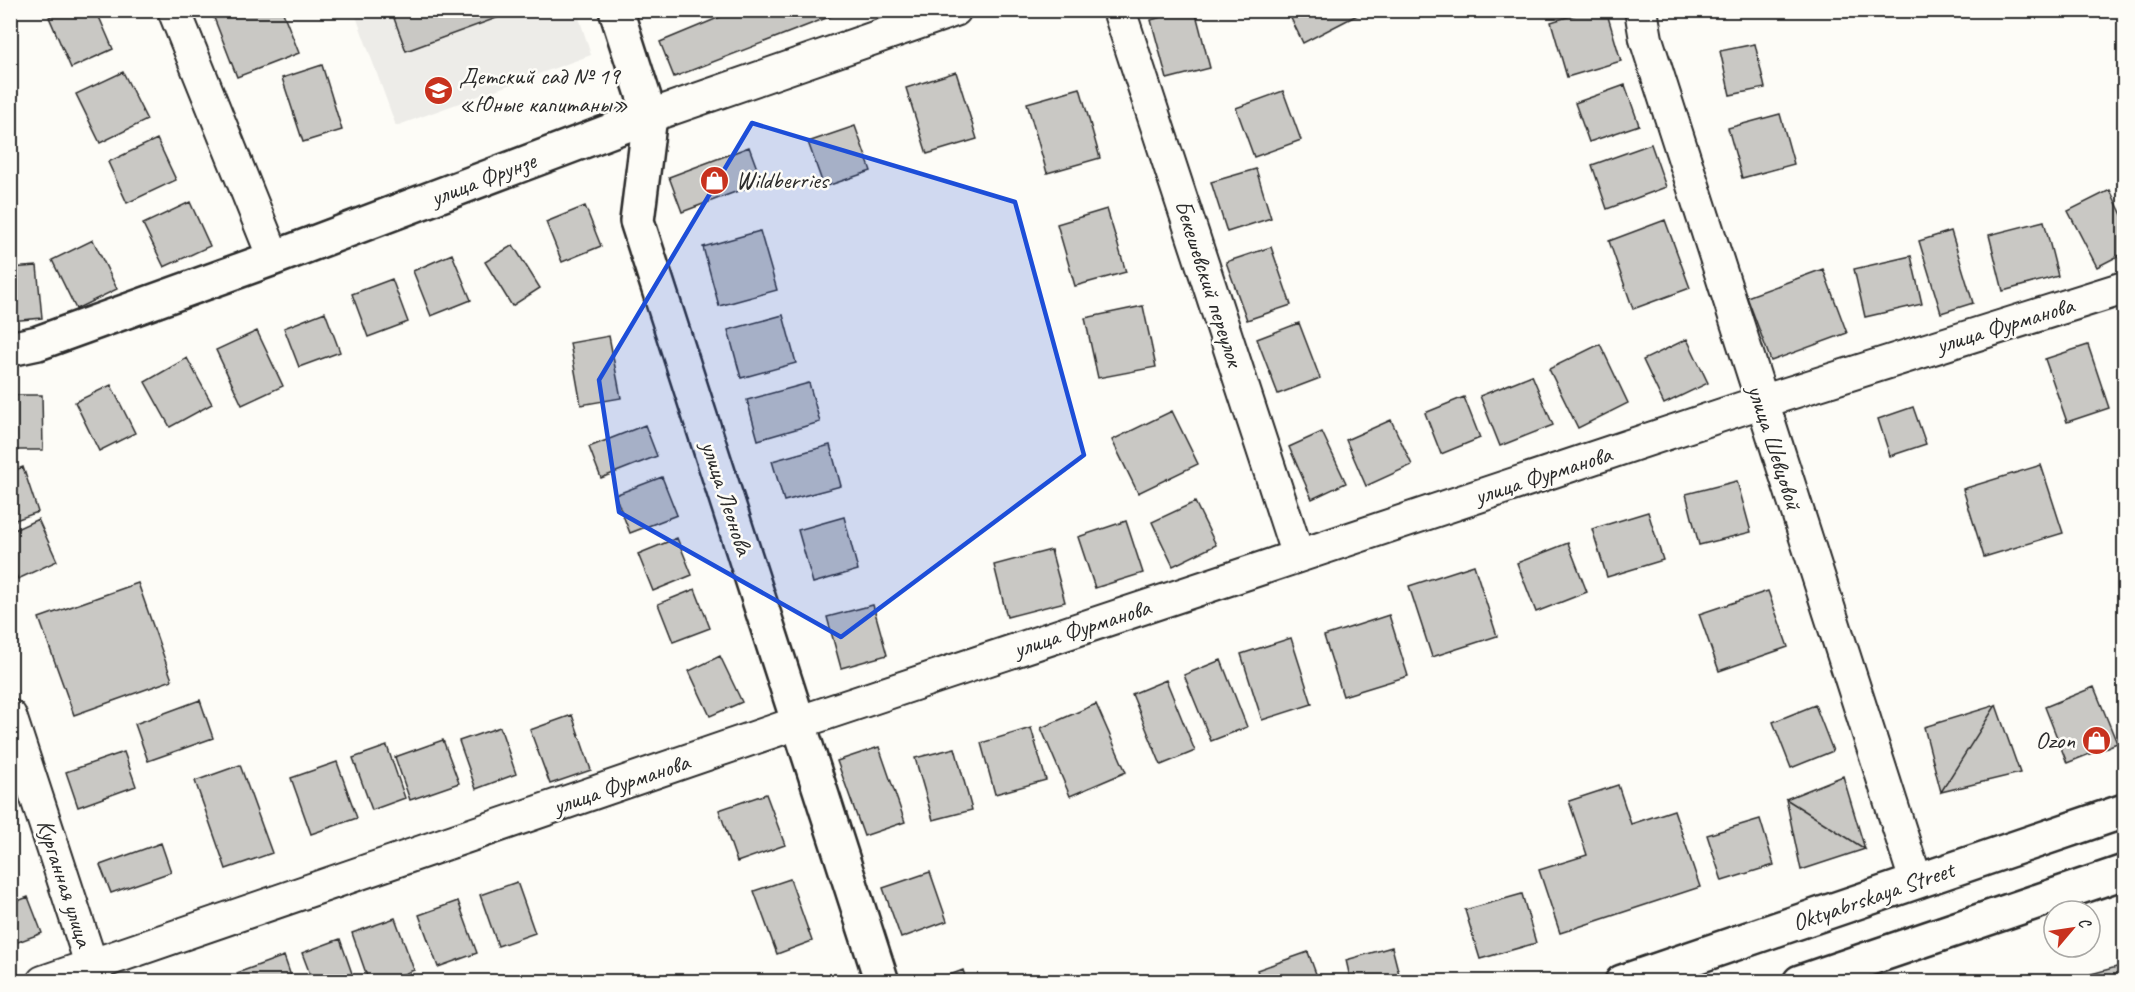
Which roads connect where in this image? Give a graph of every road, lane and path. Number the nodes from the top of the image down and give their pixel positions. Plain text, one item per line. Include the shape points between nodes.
1 (174, 10) edge
2 (616, 10) edge
3 (955, 10) edge
4 (1119, 10) edge
5 (1641, 10) edge
6 (650, 116) junction
7 (274, 258) junction
8 (2124, 288) edge
9 (10, 349) edge
10 (1761, 402) junction
11 (1298, 556) junction
12 (10, 716) edge
13 (800, 722) junction
14 (2124, 811) edge
15 (2124, 872) edge
16 (1916, 881) junction
17 (95, 973) edge
18 (43, 981) edge
19 (882, 981) edge
20 (1623, 981) edge
21 (1800, 981) edge

1 - 7 street
2 - 6 street, улица Леонова
3 - 6 street, улица Фрунзе
4 - 11 street, Бекешевский переулок
5 - 10 street, улица Шевцовой via 1646,39
6 - 7 street, улица Фрунзе
6 - 13 street, улица Леонова via 637,221
7 - 9 street, улица Фрунзе via 38,343
8 - 10 street, улица Фурманова
10 - 11 street, улица Фурманова
10 - 16 street, улица Шевцовой
11 - 13 street, улица Фурманова
12 - 17 street, Курганная улица
13 - 17 street, улица Фурманова
13 - 19 street, улица Леонова
14 - 16 street, Oktyabrskaya Street
15 - 21 street
16 - 20 street, Oktyabrskaya Street
17 - 18 street, улица Фурманова

